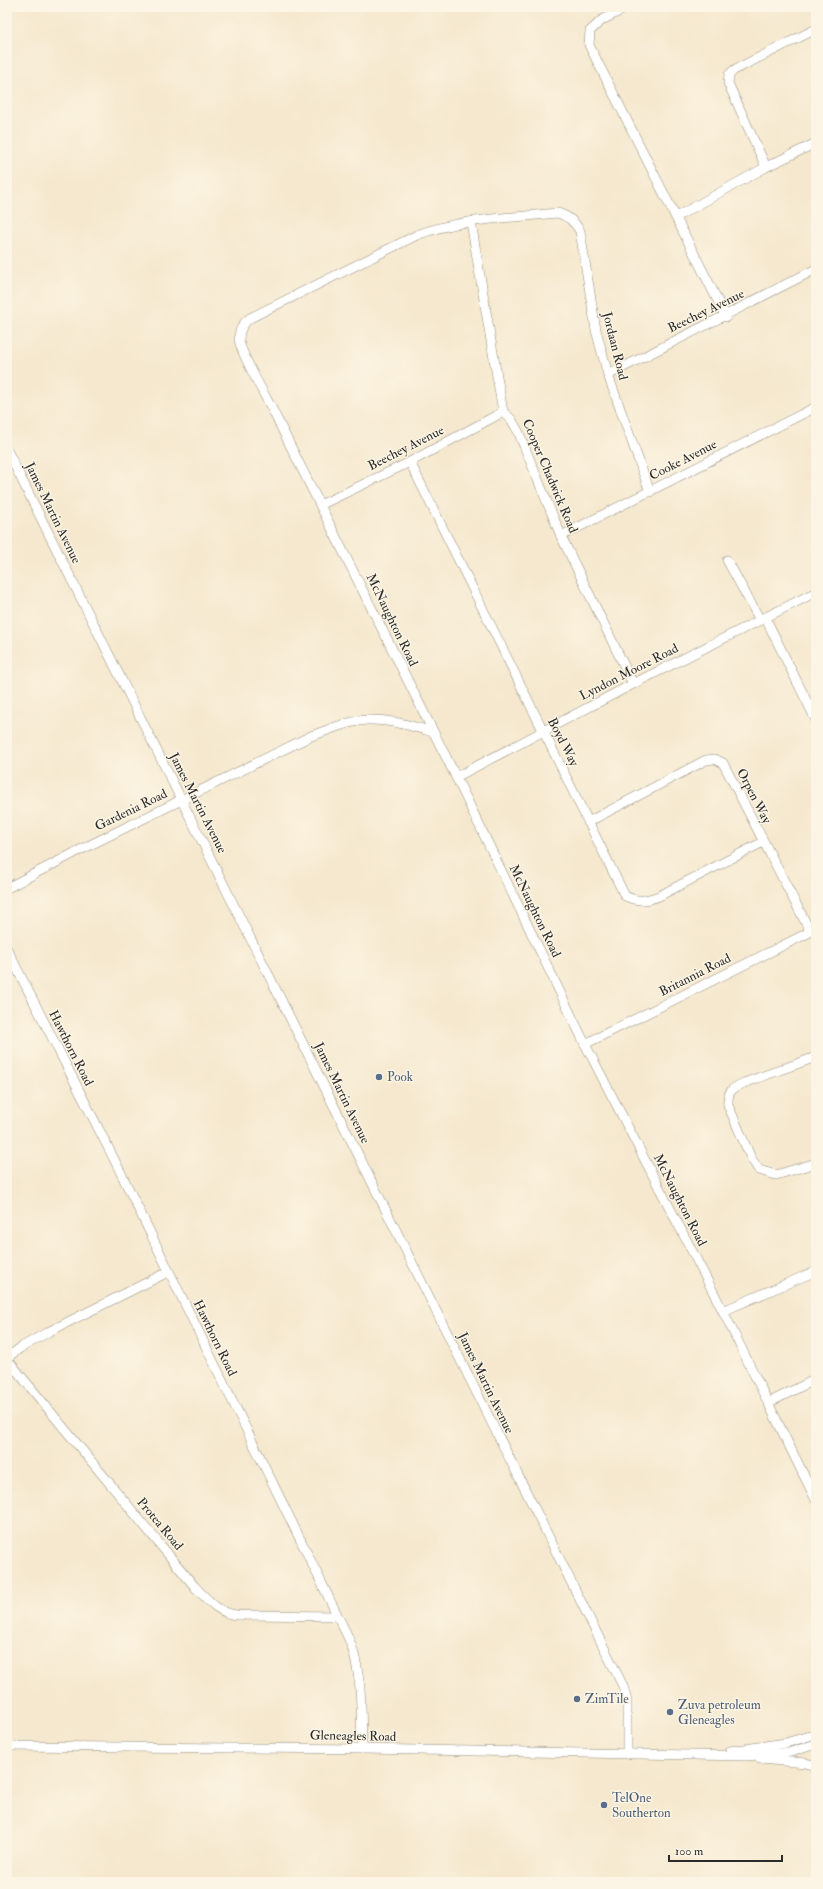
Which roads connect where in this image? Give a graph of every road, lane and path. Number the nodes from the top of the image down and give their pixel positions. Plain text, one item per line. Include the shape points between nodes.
1 (628, 7) edge
2 (816, 29) edge
3 (816, 142) edge
4 (766, 167) junction
5 (676, 217) junction
6 (471, 222) junction
7 (816, 269) edge
8 (726, 317) junction
9 (608, 375) junction
10 (816, 407) edge
11 (503, 412) junction
12 (7, 450) edge
13 (410, 462) junction
14 (650, 492) junction
15 (320, 505) junction
16 (561, 536) junction
17 (727, 560) dead end
18 (816, 592) edge
19 (762, 618) junction
20 (633, 684) junction
21 (816, 720) edge
22 (433, 732) junction
23 (543, 732) junction
24 (456, 777) junction
25 (182, 800) junction
26 (588, 822) junction
27 (763, 842) junction
28 (7, 888) edge
29 (813, 930) edge
30 (7, 949) edge
31 (585, 1044) junction
32 (816, 1057) edge
33 (816, 1163) edge
34 (816, 1271) edge
35 (168, 1272) junction
36 (723, 1311) junction
37 (7, 1359) edge
38 (816, 1379) edge
39 (768, 1402) junction
40 (816, 1500) edge
41 (337, 1616) junction
42 (816, 1734) edge
43 (816, 1744) edge
44 (7, 1746) edge
45 (362, 1749) junction
46 (627, 1754) junction
47 (699, 1755) junction
48 (747, 1756) junction
49 (816, 1766) edge

1 - 5 street via 602,20 590,31 590,45
2 - 4 street via 734,70 729,75 728,83
3 - 4 street
4 - 5 street
5 - 8 street
6 - 9 street, Jordaan Road via 558,213 568,216 575,222 580,231 596,330
6 - 11 street, Cooper Chadwick Road
6 - 15 street, McNaughton Road via 433,229 417,235 244,322 240,330 240,345
7 - 8 street, Beechey Avenue
8 - 9 street, Beechey Avenue
9 - 14 street, Jordaan Road
10 - 14 street, Cooke Avenue
11 - 13 street, Beechey Avenue
11 - 16 street, Cooper Chadwick Road via 518,431
12 - 25 street, James Martin Avenue
13 - 15 street, Beechey Avenue
13 - 23 street, Boyd Way
14 - 16 street, Cooke Avenue
15 - 22 street, McNaughton Road
16 - 20 street, Cooper Chadwick Road
17 - 19 street
18 - 19 street, Lyndon Moore Road
19 - 20 street, Lyndon Moore Road
19 - 21 street
20 - 23 street, Lyndon Moore Road
22 - 24 street, McNaughton Road
22 - 25 street, Gardenia Road via 395,722 366,720 348,723 311,736
23 - 24 street, Lyndon Moore Road
23 - 26 street, Boyd Way
24 - 31 street, McNaughton Road
25 - 28 street, Gardenia Road
25 - 46 street, James Martin Avenue via 623,1686 627,1701
26 - 27 street, Boyd Way via 624,896 634,901 645,901 659,896
26 - 27 street, Orpen Way via 706,760 715,759 723,763
27 - 29 street, Orpen Way
29 - 31 street, Britannia Road
30 - 35 street, Hawthorn Road
31 - 36 street, McNaughton Road
32 - 33 street via 738,1085 728,1096 728,1105 751,1158 759,1170 776,1175
34 - 36 street
35 - 37 street via 48,1332 20,1348
35 - 41 street, Hawthorn Road
36 - 39 street, McNaughton Road
37 - 41 street, Protea Road via 195,1587 214,1606 224,1613 237,1615
38 - 39 street
39 - 40 street, McNaughton Road
41 - 45 street, Hawthorn Road via 348,1636 356,1660
42 - 47 street, Gleneagles Road via 770,1746
43 - 48 street, Gleneagles Road via 791,1752
44 - 45 street, Gleneagles Road
45 - 46 street, Gleneagles Road
46 - 47 street, Gleneagles Road
47 - 48 street, Gleneagles Road
48 - 49 street

